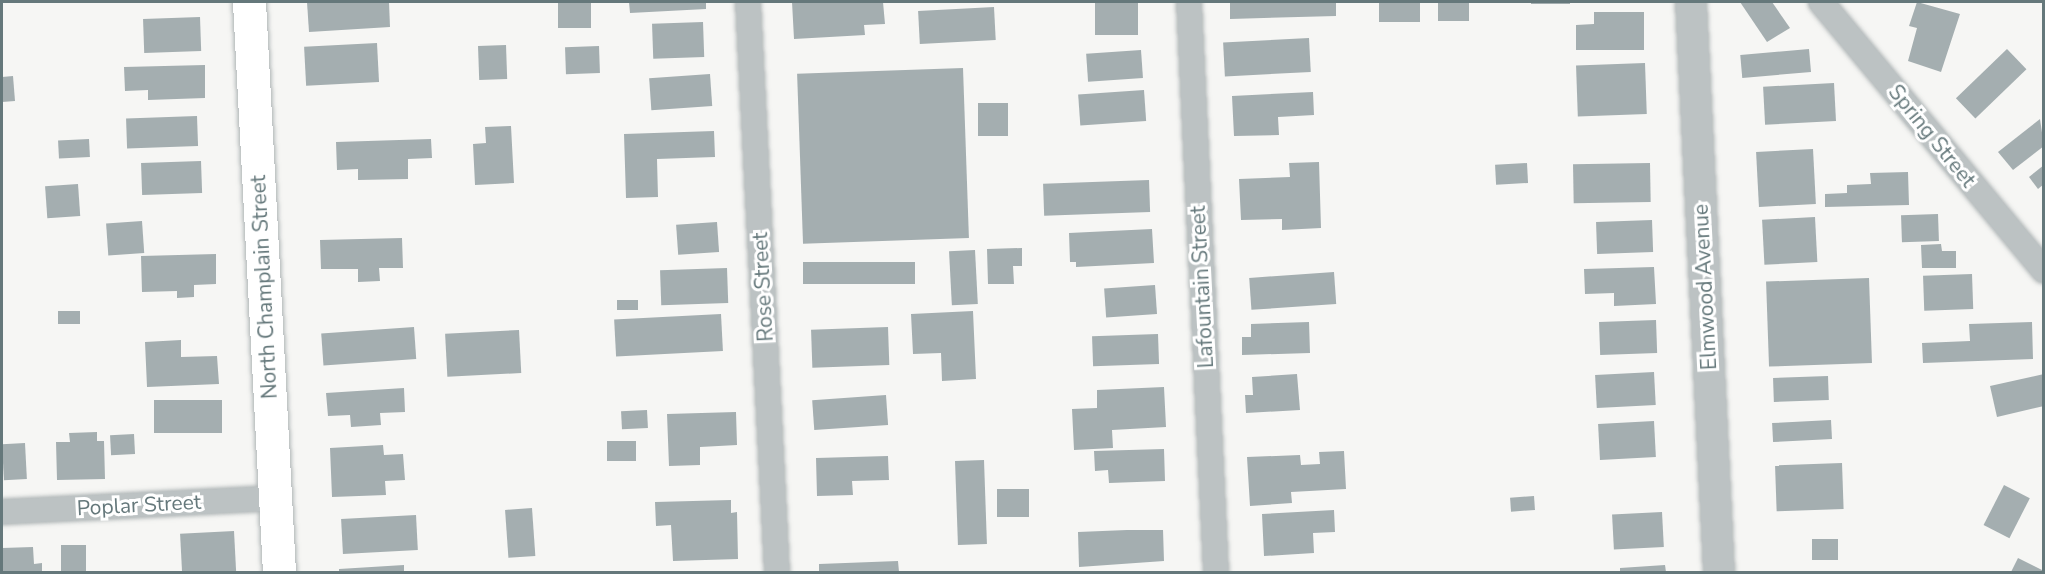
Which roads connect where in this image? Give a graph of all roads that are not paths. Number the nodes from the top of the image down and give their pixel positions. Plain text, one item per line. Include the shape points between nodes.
1 (249, 2) edge
2 (748, 2) edge
3 (1189, 2) edge
4 (1691, 2) edge
5 (1821, 2) edge
6 (2043, 271) edge
7 (276, 498) junction
8 (2, 512) edge
9 (279, 573) edge
10 (777, 573) edge
11 (1216, 573) edge
12 (1719, 573) edge

1 - 7 main road, North Champlain Street
2 - 10 street, Rose Street
3 - 11 street, Lafountain Street
4 - 12 street, Elmwood Avenue
5 - 6 street, Spring Street
7 - 8 street, Poplar Street
7 - 9 main road, North Champlain Street

